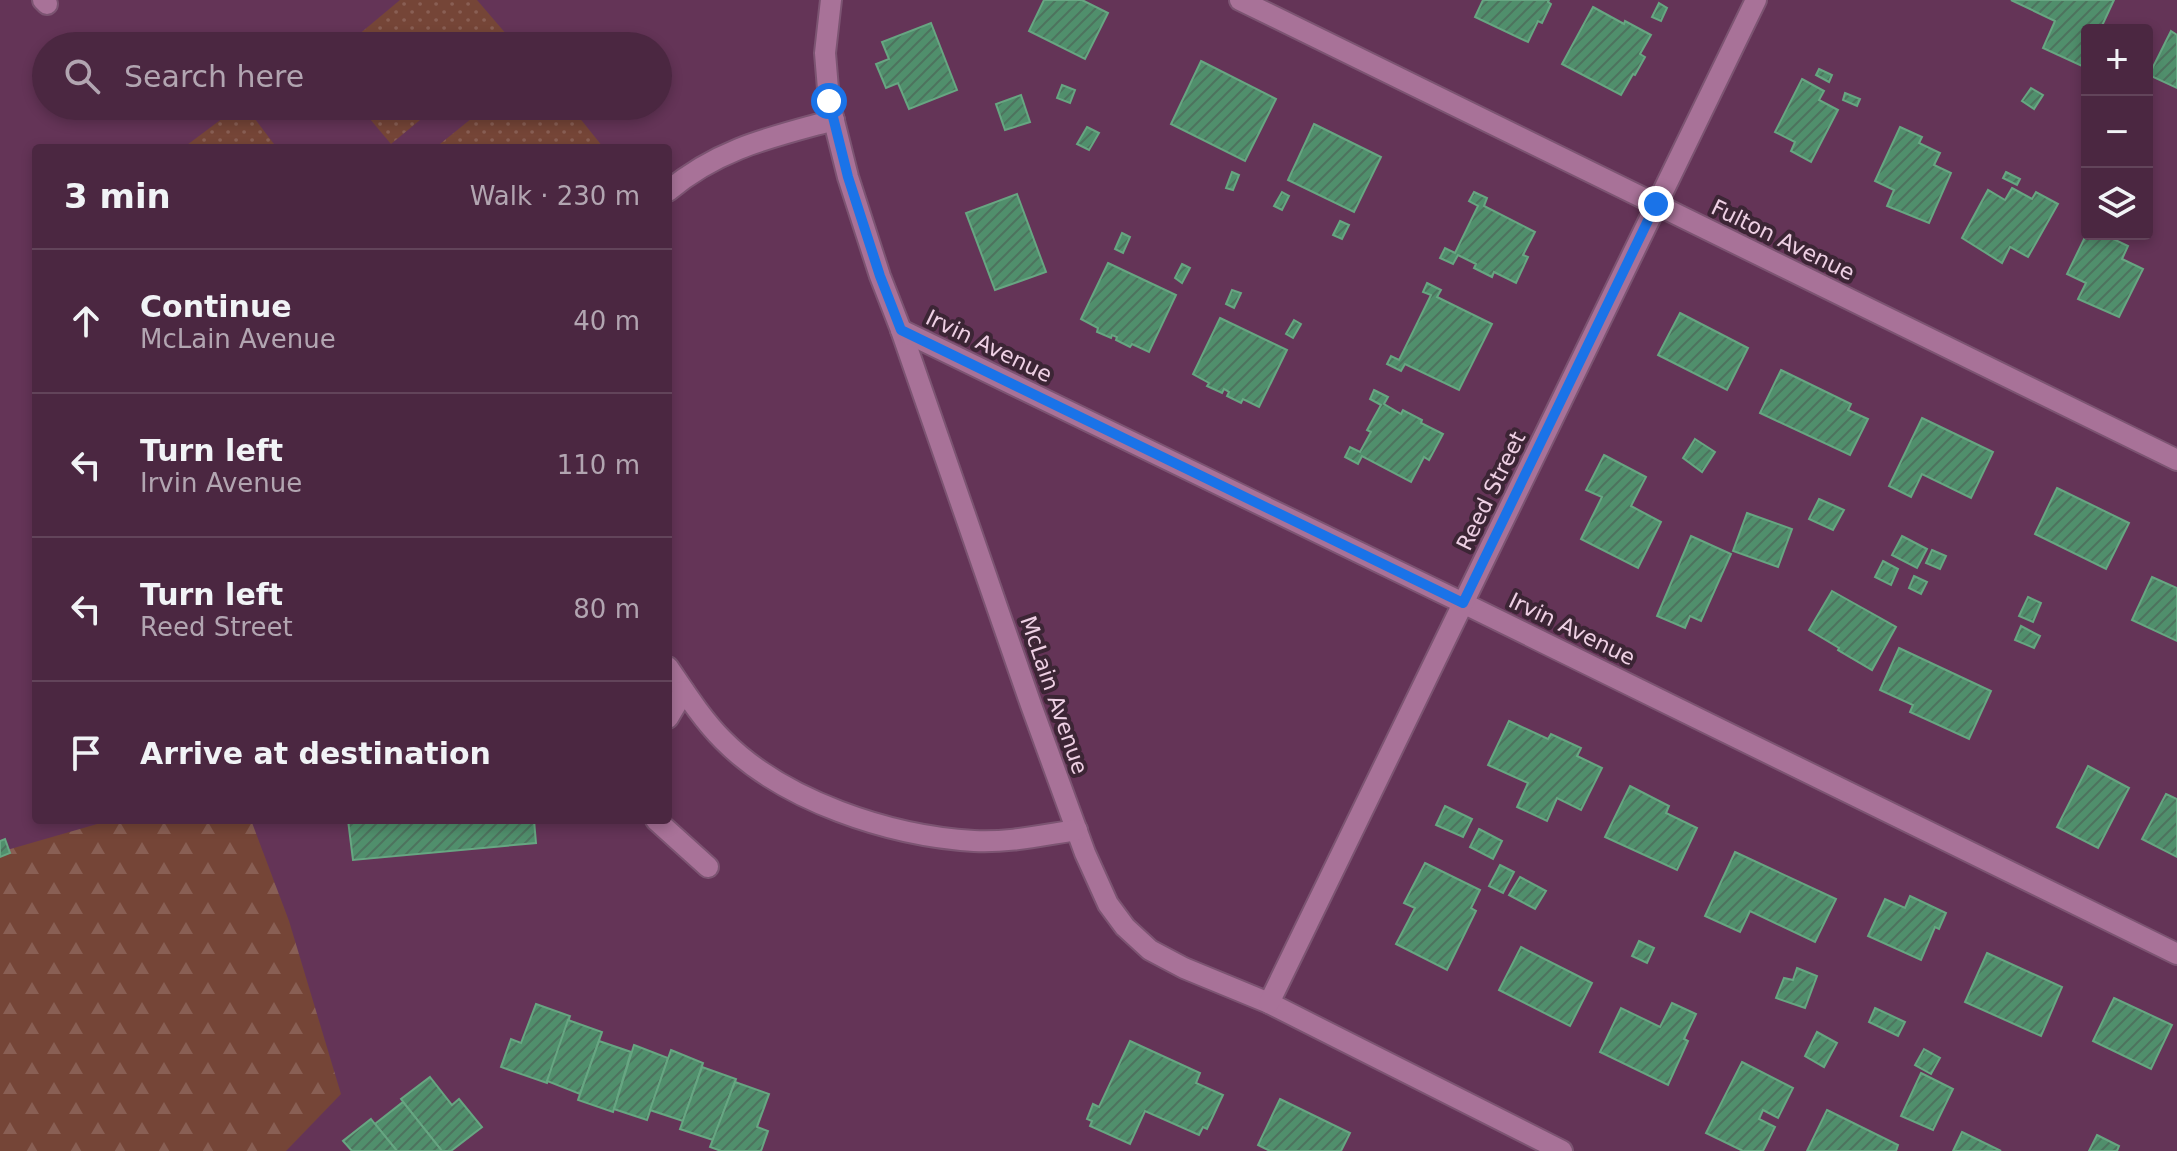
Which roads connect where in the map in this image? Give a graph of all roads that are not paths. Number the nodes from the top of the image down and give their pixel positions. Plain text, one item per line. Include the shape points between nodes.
1 (831, 0) edge
2 (1240, 0) edge
3 (1756, 0) edge
4 (834, 120) junction
5 (672, 188) edge
6 (1656, 204) junction
7 (901, 330) junction
8 (2177, 460) edge
9 (1463, 603) junction
10 (672, 673) edge
11 (684, 691) junction
12 (672, 711) edge
13 (660, 824) edge
14 (1077, 830) junction
15 (708, 867) dead end
16 (2177, 954) edge
17 (1269, 1003) junction
18 (1562, 1151) edge

1 - 4 street, McLain Avenue via 825,53
2 - 6 street, Fulton Avenue
3 - 6 street, Reed Street
4 - 5 street via 726,153
4 - 7 street, McLain Avenue
6 - 8 street, Fulton Avenue
6 - 9 street, Reed Street
7 - 9 street, Irvin Avenue
7 - 14 street, McLain Avenue
9 - 16 street, Irvin Avenue
9 - 17 street, Reed Street
10 - 11 street
11 - 12 street
11 - 14 street via 724,741 766,775 806,798 885,827 976,841
13 - 15 street
14 - 17 street, McLain Avenue via 1108,904 1150,950
17 - 18 street, McLain Avenue

